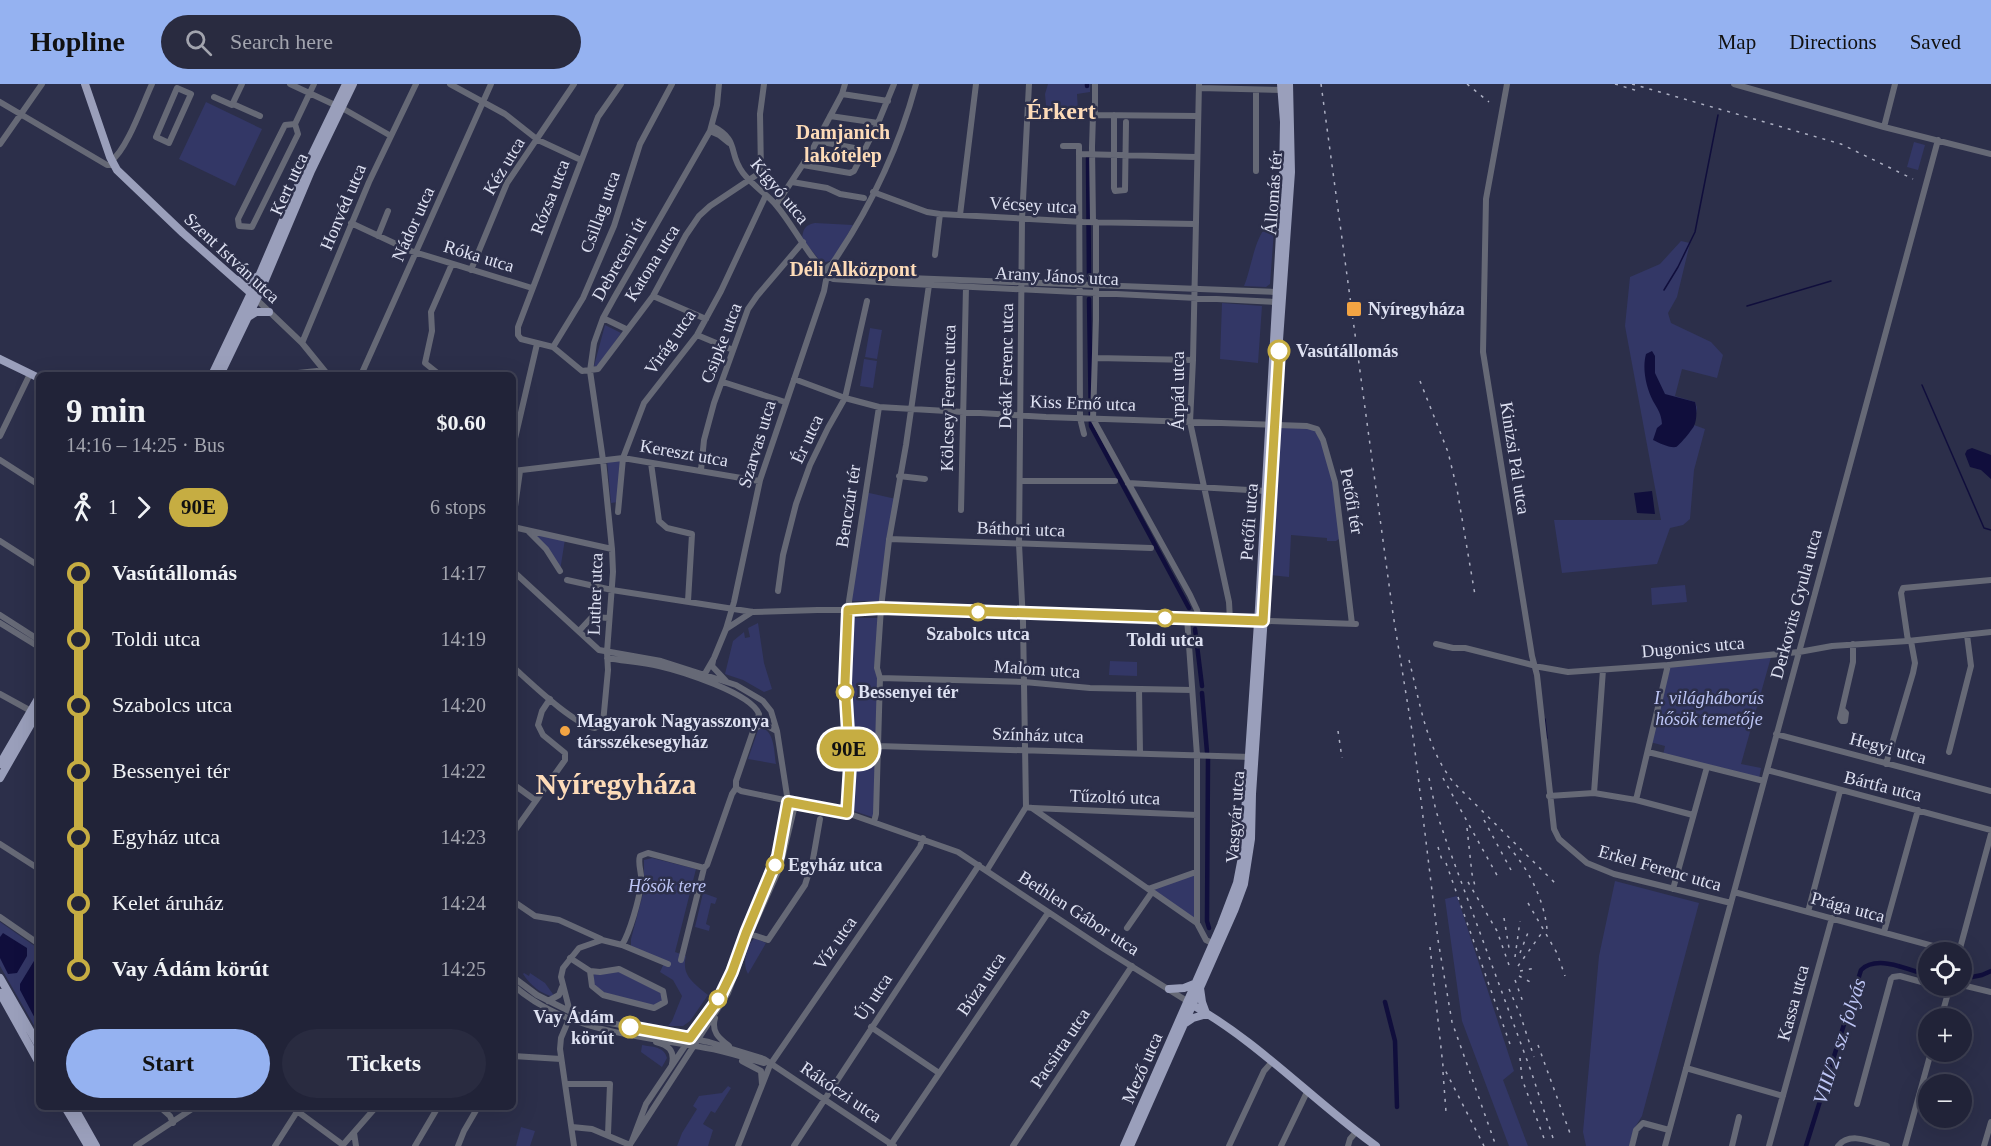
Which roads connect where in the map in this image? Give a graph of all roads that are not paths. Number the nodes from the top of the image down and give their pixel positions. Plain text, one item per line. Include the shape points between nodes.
1 (42, 84) edge
2 (85, 84) edge
3 (152, 84) edge
4 (242, 84) edge
5 (290, 84) edge
6 (314, 84) edge
7 (346, 84) edge
8 (353, 84) edge
9 (416, 84) edge
10 (450, 84) edge
11 (491, 84) edge
12 (574, 84) edge
13 (621, 84) edge
14 (672, 84) edge
15 (718, 84) edge
16 (764, 84) edge
17 (845, 84) edge
18 (894, 84) edge
19 (916, 84) edge
20 (976, 84) edge
21 (1029, 84) edge
22 (1095, 84) edge
23 (1507, 84) edge
24 (1734, 84) edge
25 (1895, 84) edge
26 (1199, 86) edge
27 (183, 87) edge
28 (1232, 87) edge
29 (1285, 87) edge
30 (1256, 90) junction
31 (309, 93) junction
32 (842, 94) junction
33 (214, 97) dead end
34 (483, 101) junction
35 (888, 101) junction
36 (0, 102) edge
37 (233, 104) junction
38 (338, 107) junction
39 (21, 115) junction
40 (1094, 115) junction
41 (1114, 115) junction
42 (260, 116) dead end
43 (830, 116) junction
44 (1197, 116) junction
45 (1126, 122) dead end
46 (878, 123) junction
47 (295, 124) junction
48 (1884, 127) junction
49 (711, 128) junction
50 (391, 136) junction
51 (538, 140) junction
52 (1938, 140) junction
53 (817, 141) junction
54 (0, 144) edge
55 (1063, 146) dead end
56 (865, 150) junction
57 (1079, 150) junction
58 (1092, 154) junction
59 (1114, 154) junction
60 (1991, 154) edge
61 (1126, 155) junction
62 (1196, 158) junction
63 (581, 160) junction
64 (112, 163) junction
65 (803, 165) junction
66 (1256, 171) dead end
67 (749, 180) junction
68 (792, 182) junction
69 (873, 192) junction
70 (766, 195) junction
71 (864, 198) dead end
72 (776, 205) junction
73 (388, 211) dead end
74 (940, 214) junction
75 (960, 215) junction
76 (1022, 219) junction
77 (1088, 222) junction
78 (351, 223) junction
79 (1195, 224) junction
80 (378, 236) junction
81 (803, 242) junction
82 (416, 253) junction
83 (811, 254) junction
84 (935, 255) dead end
85 (452, 264) junction
86 (836, 266) junction
87 (471, 270) junction
88 (259, 276) junction
89 (831, 276) junction
90 (235, 279) junction
91 (1079, 284) junction
92 (929, 285) junction
93 (1096, 285) junction
94 (1022, 286) junction
95 (966, 287) junction
96 (532, 288) junction
97 (1079, 292) junction
98 (1096, 293) junction
99 (1194, 294) junction
100 (253, 296) junction
101 (653, 296) junction
102 (1278, 297) junction
103 (867, 301) dead end
104 (269, 312) junction
105 (247, 318) junction
106 (603, 318) junction
107 (706, 319) junction
108 (626, 329) junction
109 (697, 335) junction
110 (302, 343) junction
111 (537, 344) junction
112 (553, 347) junction
113 (733, 350) junction
114 (1095, 358) junction
115 (0, 359) edge
116 (1193, 360) junction
117 (590, 371) junction
118 (214, 372) edge
119 (221, 372) edge
120 (318, 372) edge
121 (362, 372) edge
122 (436, 372) edge
123 (30, 374) junction
124 (36, 377) edge
125 (794, 379) junction
126 (723, 382) junction
127 (845, 398) junction
128 (785, 402) junction
129 (879, 407) junction
130 (911, 408) junction
131 (516, 409) edge
132 (521, 410) junction
133 (962, 413) junction
134 (1020, 416) junction
135 (1087, 418) junction
136 (1190, 422) junction
137 (1271, 424) junction
138 (516, 433) edge
139 (1084, 434) dead end
140 (0, 436) edge
141 (623, 458) junction
142 (0, 460) edge
143 (603, 460) junction
144 (651, 463) junction
145 (701, 470) junction
146 (517, 471) edge
147 (899, 476) junction
148 (925, 479) dead end
149 (759, 481) junction
150 (1020, 481) junction
151 (1115, 481) dead end
152 (36, 483) edge
153 (1128, 483) junction
154 (1202, 486) junction
155 (1266, 491) junction
156 (962, 510) dead end
157 (618, 512) dead end
158 (516, 528) edge
159 (528, 531) junction
160 (889, 539) junction
161 (0, 541) edge
162 (1019, 544) junction
163 (1151, 548) dead end
164 (612, 549) junction
165 (36, 564) edge
166 (560, 571) dead end
167 (516, 574) edge
168 (567, 580) dead end
169 (1991, 580) edge
170 (612, 590) junction
171 (778, 591) dead end
172 (688, 601) junction
173 (881, 608) junction
174 (732, 609) junction
175 (848, 610) junction
176 (753, 612) junction
177 (1022, 613) junction
178 (0, 615) edge
179 (609, 618) junction
180 (1187, 618) junction
181 (1199, 619) junction
182 (1230, 620) junction
183 (1260, 621) junction
184 (0, 623) edge
185 (726, 629) junction
186 (579, 631) junction
187 (1991, 632) edge
188 (1967, 635) junction
189 (36, 638) edge
190 (1910, 641) junction
191 (1436, 644) dead end
192 (1853, 644) junction
193 (36, 645) edge
194 (1799, 652) junction
195 (607, 655) junction
196 (714, 658) junction
197 (1534, 665) junction
198 (1668, 665) junction
199 (516, 670) edge
200 (1603, 670) junction
201 (702, 677) junction
202 (880, 678) junction
203 (726, 681) junction
204 (1024, 682) junction
205 (1139, 689) junction
206 (1192, 690) junction
207 (0, 693) edge
208 (550, 699) junction
209 (35, 710) edge
210 (1840, 718) dead end
211 (755, 728) junction
212 (777, 731) junction
213 (1776, 734) junction
214 (877, 746) junction
215 (1025, 749) junction
216 (1648, 752) junction
217 (1949, 752) dead end
218 (1140, 753) junction
219 (1204, 755) junction
220 (1252, 757) junction
221 (0, 764) edge
222 (1886, 764) junction
223 (1707, 767) junction
224 (1767, 770) junction
225 (0, 777) edge
226 (1764, 781) junction
227 (516, 786) edge
228 (736, 788) junction
229 (1840, 791) junction
230 (1991, 791) edge
231 (1594, 793) junction
232 (1549, 796) junction
233 (535, 800) junction
234 (1636, 800) junction
235 (788, 802) junction
236 (1029, 807) junction
237 (1918, 810) junction
238 (847, 813) junction
239 (1197, 815) junction
240 (1693, 815) junction
241 (820, 819) dead end
242 (874, 822) junction
243 (516, 828) edge
244 (1991, 830) edge
245 (1991, 834) edge
246 (1556, 835) joint
247 (923, 838) junction
248 (0, 844) edge
249 (979, 865) junction
250 (36, 867) edge
251 (704, 867) junction
252 (987, 870) junction
253 (1196, 872) junction
254 (1673, 888) junction
255 (1150, 890) junction
256 (1734, 892) junction
257 (516, 903) edge
258 (1731, 903) junction
259 (1809, 912) junction
260 (1048, 913) junction
261 (0, 917) edge
262 (1832, 918) junction
263 (1197, 923) junction
264 (1127, 928) dead end
265 (1884, 932) junction
266 (587, 933) junction
267 (750, 934) junction
268 (602, 940) junction
269 (36, 942) edge
270 (1920, 942) edge
271 (1960, 942) edge
272 (1212, 943) junction
273 (588, 945) junction
274 (622, 945) junction
275 (570, 958) junction
276 (681, 960) dead end
277 (668, 964) dead end
278 (1132, 966) junction
279 (590, 971) junction
280 (0, 978) edge
281 (516, 978) edge
282 (1918, 981) edge
283 (562, 986) junction
284 (1197, 986) junction
285 (516, 987) edge
286 (1972, 987) edge
287 (1168, 989) junction
288 (1991, 992) edge
289 (3, 994) edge
290 (548, 1001) junction
291 (1189, 1003) junction
292 (717, 1012) junction
293 (1207, 1014) junction
294 (571, 1017) junction
295 (1183, 1025) junction
296 (871, 1027) junction
297 (625, 1033) junction
298 (36, 1042) edge
299 (692, 1042) junction
300 (732, 1048) junction
301 (726, 1053) junction
302 (516, 1056) edge
303 (36, 1057) edge
304 (561, 1059) junction
305 (1272, 1062) junction
306 (1928, 1062) edge
307 (770, 1065) junction
308 (672, 1067) junction
309 (1686, 1068) junction
310 (939, 1073) junction
311 (566, 1084) junction
312 (761, 1090) junction
313 (1307, 1092) junction
314 (1783, 1096) junction
315 (824, 1099) junction
316 (1857, 1104) dead end
317 (66, 1110) edge
318 (76, 1110) edge
319 (163, 1110) edge
320 (191, 1110) edge
321 (297, 1110) edge
322 (299, 1110) edge
323 (373, 1110) edge
324 (436, 1110) edge
325 (476, 1110) edge
326 (1739, 1117) dead end
327 (1991, 1122) edge
328 (173, 1123) junction
329 (572, 1127) junction
330 (1669, 1130) junction
331 (354, 1132) junction
332 (1356, 1132) junction
333 (608, 1134) junction
334 (631, 1144) edge
335 (892, 1145) edge
336 (88, 1146) edge
337 (96, 1146) edge
338 (136, 1146) edge
339 (275, 1146) edge
340 (343, 1146) edge
341 (356, 1146) edge
342 (415, 1146) edge
343 (458, 1146) edge
344 (574, 1146) edge
345 (738, 1146) edge
346 (794, 1146) edge
347 (1012, 1146) edge
348 (1124, 1146) edge
349 (1130, 1146) edge
350 (1229, 1146) edge
351 (1281, 1146) edge
352 (1348, 1146) edge
353 (1376, 1146) edge
354 (1632, 1146) edge
355 (1665, 1146) edge
356 (1732, 1146) edge
357 (1769, 1146) edge
358 (1838, 1146) edge
359 (1887, 1146) edge
360 (1905, 1146) edge
361 (1984, 1146) edge

1 - 39 street
2 - 64 main road
3 - 64 street via 124,146
4 - 37 street
5 - 31 street
6 - 31 street
7 - 38 main road, Kert utca
8 - 38 main road, Kert utca
9 - 50 street, Honvéd utca
10 - 34 street
11 - 34 street, Nádor utca
12 - 51 street, Kéz utca
13 - 63 street, Rózsa utca via 598,117
14 - 112 street, Csillag utca via 640,144 614,226 583,298
15 - 49 street, Debreceni út
16 - 67 street via 761,172
17 - 32 street
18 - 35 street
19 - 69 street via 890,159
20 - 75 street
21 - 76 street, Deák Ferenc utca
22 - 40 street
23 - 197 street, Kinizsi Pál utca via 1486,200 1483,352
24 - 48 street
25 - 48 street
26 - 28 street
26 - 44 street, Árpád utca
27 - 27 street via 177,88 156,137 170,143 191,94
28 - 30 street
29 - 30 street
29 - 102 main road, Állomás tér via 1291,172
30 - 66 street
31 - 38 street
31 - 47 street
32 - 35 street
32 - 43 street
33 - 37 street
34 - 51 street
34 - 82 street, Nádor utca
35 - 46 street
36 - 39 street
37 - 42 street
38 - 50 street
38 - 88 main road, Kert utca via 284,214
38 - 100 main road, Kert utca
39 - 54 street
39 - 64 street via 107,165
40 - 41 street
40 - 58 street
41 - 44 street
41 - 59 street
43 - 46 street
43 - 53 street
44 - 62 street, Árpád utca
45 - 61 street
46 - 56 street
47 - 47 street via 298,134 252,227 239,226 238,219 285,125
48 - 52 street
49 - 67 street, Kígyó utca via 726,134
49 - 106 street, Debreceni út
50 - 78 street, Honvéd utca
51 - 63 street
51 - 87 street, Kéz utca via 507,183
52 - 60 street
52 - 194 street, Derkovits Gyula utca
53 - 56 street
53 - 65 street
55 - 57 street
56 - 65 street via 850,173
57 - 58 street
57 - 77 street
58 - 59 street
58 - 77 street
59 - 61 street
59 - 61 street via 1115,191 1123,191
61 - 62 street
62 - 79 street, Árpád utca
63 - 96 street, Rózsa utca
64 - 90 main road, Szent István utca
65 - 68 street
67 - 70 street, Kígyó utca
67 - 101 street, Katona utca via 699,216
68 - 71 street
68 - 72 street
69 - 74 street, Vécsey utca
69 - 86 street
70 - 72 street, Kígyó utca
70 - 107 street, Virág utca
72 - 81 street, Kígyó utca
73 - 80 street
74 - 75 street, Vécsey utca
74 - 84 street
75 - 76 street, Vécsey utca
76 - 77 street, Vécsey utca
76 - 94 street, Deák Ferenc utca
77 - 79 street, Vécsey utca
77 - 91 street
77 - 93 street
78 - 80 street, Róka utca
78 - 110 street, Honvéd utca
79 - 99 street, Árpád utca
80 - 82 street, Róka utca
81 - 83 street, Kígyó utca
81 - 113 street, Csipke utca via 752,302
82 - 85 street, Róka utca
82 - 121 street, Nádor utca
83 - 86 street, Kígyó utca
83 - 89 street, Kígyó utca
85 - 87 street, Róka utca
85 - 122 street via 431,312 432,331 425,363
86 - 89 street
86 - 89 street
86 - 94 street, Arany János utca via 857,276
87 - 96 street, Róka utca
88 - 90 main road via 240,282
88 - 100 main road, Kert utca
89 - 92 street, Arany János utca
89 - 125 street, Szarvas utca
90 - 100 main road, Szent István utca
91 - 93 street, Arany János utca
91 - 94 street, Arany János utca
91 - 97 street
92 - 95 street, Arany János utca
92 - 130 street
93 - 98 street
93 - 99 street, Arany János utca
94 - 95 street, Arany János utca
94 - 97 street, Arany János utca
94 - 134 street, Deák Ferenc utca
95 - 133 street, Kölcsey Ferenc utca
96 - 111 street, Rózsa utca via 518,335
97 - 98 street, Arany János utca
97 - 135 street
98 - 99 street, Arany János utca
98 - 114 street
99 - 102 street, Arany János utca
99 - 116 street, Árpád utca
100 - 104 street, Szent István utca
100 - 105 main road
100 - 118 main road
101 - 107 street
101 - 108 street, Katona utca
102 - 137 main road, Állomás tér
103 - 127 street, Ér utca
104 - 105 main road via 256,312
104 - 110 street, Szent István utca
105 - 119 main road
106 - 108 street
106 - 117 street, Debreceni út
107 - 109 street, Virág utca
108 - 117 street, Katona utca via 598,369
109 - 113 street
109 - 141 street, Virág utca via 644,403
110 - 120 street, Szent István utca
111 - 112 street
111 - 132 street
112 - 117 street via 582,371
113 - 126 street, Csipke utca
114 - 116 street
114 - 135 street
115 - 123 main road
116 - 136 street, Árpád utca
117 - 143 street, Debreceni út
123 - 124 main road
123 - 140 street
125 - 127 street, Kiss Ernő utca
125 - 128 street, Szarvas utca
126 - 128 street
126 - 145 street, Csipke utca via 704,440
127 - 129 street, Kiss Ernő utca
127 - 171 street, Ér utca via 810,465 796,504
128 - 149 street, Szarvas utca
129 - 130 street, Kiss Ernő utca
129 - 175 street, Benczúr tér
130 - 133 street, Kiss Ernő utca
130 - 147 street
131 - 132 street
132 - 138 street
133 - 134 street, Kiss Ernő utca
133 - 156 street, Kölcsey Ferenc utca
134 - 135 street, Kiss Ernő utca
134 - 150 street, Deák Ferenc utca
135 - 136 street, Kiss Ernő utca
135 - 139 street
135 - 153 street
136 - 137 street, Kiss Ernő utca
136 - 154 street, Árpád utca
137 - 155 main road, Petőfi utca
137 - 183 main road, Petőfi utca
137 - 183 street, Petőfi tér via 1307,426 1317,429 1321,436 1335,482 1354,624
141 - 143 street, Kereszt utca
141 - 144 street, Kereszt utca
141 - 157 street, Virág utca
142 - 152 street
143 - 146 street, Kereszt utca
143 - 164 street, Luther utca
144 - 145 street, Kereszt utca
144 - 172 street via 659,522 692,534
145 - 149 street, Kereszt utca
147 - 148 street
147 - 160 street
149 - 174 street, Szarvas utca
150 - 151 street
150 - 162 street, Deák Ferenc utca
153 - 154 street
153 - 181 street via 1194,602
154 - 155 street
154 - 182 street, Árpád utca
155 - 183 main road, Petőfi utca
158 - 159 street
159 - 164 street
159 - 166 street
160 - 162 street, Báthori utca
160 - 173 street
161 - 165 street
162 - 163 street, Báthori utca
162 - 177 street, Deák Ferenc utca
164 - 170 street, Luther utca
167 - 186 street
168 - 170 street
169 - 190 street via 1903,588
170 - 172 street
170 - 179 street, Luther utca
172 - 174 street
173 - 175 street
173 - 177 street
173 - 202 street via 877,668
174 - 176 street
174 - 185 street, Szarvas utca
175 - 176 street
175 - 238 street
176 - 185 street
177 - 180 street
177 - 204 street
178 - 189 street
179 - 186 street via 592,617
179 - 195 street, Luther utca
180 - 181 street
180 - 206 street
181 - 182 street
182 - 183 street
183 - 220 main road, Vasgyár utca
184 - 193 street
185 - 196 street, Szarvas utca
186 - 195 street
187 - 188 street, Dugonics utca
188 - 190 street, Dugonics utca
188 - 217 street via 1971,666
190 - 192 street, Dugonics utca
190 - 222 street via 1915,663
191 - 197 street, Dugonics utca
192 - 194 street, Dugonics utca
192 - 210 street via 1853,662
194 - 198 street, Dugonics utca
194 - 213 street, Derkovits Gyula utca
195 - 201 street
195 - 208 street, Luther utca via 605,712 599,727 586,725
196 - 201 street, Szarvas utca
196 - 203 street via 712,666
197 - 200 street, Dugonics utca via 1568,672
197 - 232 street, Kinizsi Pál utca
198 - 200 street, Dugonics utca
198 - 216 street
199 - 208 street
200 - 231 street
201 - 203 street
201 - 211 street via 757,708
202 - 204 street, Malom utca
202 - 214 street
203 - 212 street via 763,701 771,711
204 - 205 street, Malom utca
204 - 215 street
205 - 206 street, Malom utca
205 - 218 street
206 - 219 street
207 - 209 street
208 - 233 street via 538,724 543,735 565,753 565,760
209 - 221 main road
209 - 225 main road
211 - 212 street via 764,724
211 - 228 street
212 - 235 street
213 - 222 street, Hegyi utca
213 - 224 street, Derkovits Gyula utca
214 - 215 street, Színház utca
214 - 242 street
215 - 218 street, Színház utca
215 - 236 street
216 - 223 street
216 - 234 street
218 - 219 street, Színház utca
219 - 220 street, Színház utca
219 - 239 street
220 - 272 main road, Vasgyár utca via 1240,869
220 - 284 main road, Vasgyár utca via 1251,839 1244,884
222 - 230 street, Hegyi utca
223 - 226 street
223 - 240 street
224 - 226 street, Derkovits Gyula utca
224 - 229 street, Bártfa utca
226 - 256 street, Derkovits Gyula utca
227 - 233 street
228 - 235 street, Bethlen Gábor utca
228 - 251 street
229 - 237 street, Bártfa utca
229 - 259 street
231 - 232 street
231 - 234 street
232 - 246 street, Kinizsi Pál utca
233 - 243 street
234 - 240 street
235 - 238 street, Bethlen Gábor utca
235 - 267 street via 794,810 784,857
235 - 299 street via 778,856 732,972
236 - 239 street, Tűzoltó utca
236 - 252 street
236 - 255 street
237 - 244 street, Bártfa utca
237 - 265 street
238 - 242 street, Bethlen Gábor utca
239 - 253 street
240 - 254 street
241 - 267 street via 805,885 768,940
242 - 247 street, Bethlen Gábor utca
245 - 271 street
246 - 254 street, Erkel Ferenc utca via 1587,863
247 - 249 street, Bethlen Gábor utca
247 - 307 street, Víz utca
248 - 250 street
249 - 252 street, Bethlen Gábor utca
249 - 296 street, Új utca
251 - 274 street via 648,853 640,856 642,883
251 - 276 street
252 - 260 street, Bethlen Gábor utca
253 - 255 street
253 - 263 street
254 - 258 street, Erkel Ferenc utca
255 - 263 street
255 - 264 street
256 - 258 street, Derkovits Gyula utca
256 - 259 street, Prága utca
257 - 266 street via 535,916 559,920
258 - 309 street, Derkovits Gyula utca
259 - 262 street, Prága utca
260 - 278 street, Bethlen Gábor utca
260 - 310 street, Búza utca
261 - 269 street
262 - 265 street, Prága utca
262 - 314 street, Kassa utca
263 - 272 street
265 - 270 street, Prága utca
266 - 268 street
266 - 273 street
267 - 292 street via 734,982
268 - 273 street
268 - 274 street
272 - 284 main road, Vasgyár utca
273 - 275 street
274 - 277 street
275 - 279 street
275 - 283 street via 563,968
278 - 287 street, Bethlen Gábor utca
278 - 347 street, Pacsirta utca
279 - 279 street via 592,986 603,995 654,1008 665,1002 663,991 620,969
280 - 289 main road
281 - 290 street
282 - 316 street via 1900,976 1891,980
283 - 290 street via 559,995
283 - 294 street
284 - 287 main road
284 - 291 main road, Vasgyár utca
284 - 293 main road
285 - 294 street via 542,1006
286 - 288 street
287 - 291 street, Bethlen Gábor utca
289 - 298 main road
289 - 303 main road
290 - 294 street
291 - 293 main road, Bethlen Gábor utca
291 - 295 main road, Mező utca
291 - 348 main road, Mező utca
292 - 299 street
292 - 300 street via 714,1032
293 - 295 main road
293 - 305 main road, Bethlen Gábor utca
294 - 297 street
294 - 299 street
294 - 304 street via 561,1038
295 - 349 main road, Mező utca
296 - 310 street
296 - 315 street, Új utca
297 - 299 street
297 - 308 street via 669,1047
299 - 300 street, Rákóczi utca
299 - 301 street, Rákóczi utca
299 - 308 street
299 - 334 street
300 - 307 street, Rákóczi utca via 764,1059
301 - 307 street, Rákóczi utca
301 - 312 street via 761,1071
302 - 304 street
304 - 311 street
305 - 313 main road, Bethlen Gábor utca
305 - 350 street via 1264,1071
306 - 360 street
307 - 312 street, Víz utca
307 - 315 street, Rákóczi utca
308 - 334 street via 646,1104
309 - 314 street
309 - 330 street, Derkovits Gyula utca
310 - 335 street, Búza utca
311 - 329 street
311 - 333 street via 610,1084
312 - 345 street, Víz utca
313 - 332 main road, Bethlen Gábor utca
313 - 351 street
314 - 357 street, Kassa utca
315 - 335 street, Rákóczi utca
315 - 346 street, Új utca
317 - 336 main road
318 - 337 main road
319 - 328 street
320 - 328 street
321 - 339 street
322 - 340 street
323 - 331 street
324 - 342 street
325 - 343 street
326 - 356 street
327 - 361 street
328 - 338 street
329 - 333 street
329 - 344 street
330 - 354 street via 1640,1125
330 - 355 street, Derkovits Gyula utca
331 - 340 street
331 - 341 street
332 - 352 street
332 - 353 main road, Bethlen Gábor utca
333 - 334 street
358 - 359 street via 1855,1137

